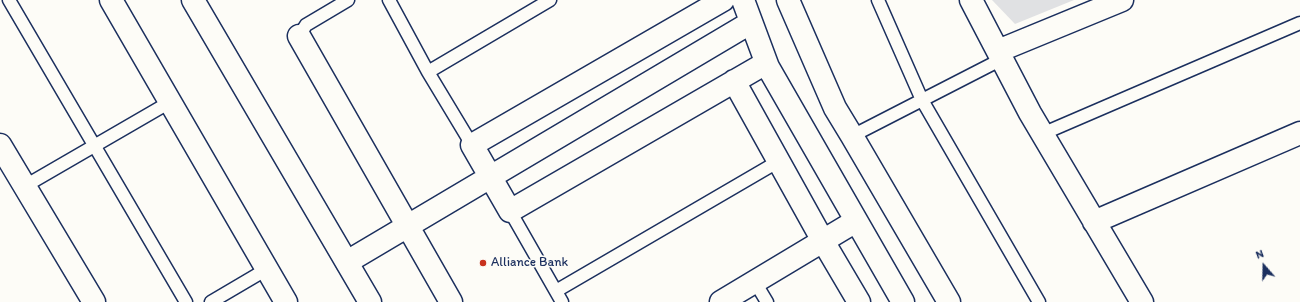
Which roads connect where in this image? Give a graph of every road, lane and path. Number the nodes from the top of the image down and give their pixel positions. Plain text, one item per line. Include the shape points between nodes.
1 (9, 0) edge
2 (111, 0) edge
3 (194, 0) edge
4 (348, 0) edge
5 (389, 0) edge
6 (550, 0) edge
7 (723, 0) edge
8 (743, 0) edge
9 (788, 0) edge
10 (878, 0) edge
11 (971, 0) edge
12 (1122, 0) edge
13 (750, 23) junction
14 (1300, 23) edge
15 (298, 36) joint
16 (1000, 55) junction
17 (766, 63) junction
18 (428, 72) junction
19 (734, 81) junction
20 (922, 100) junction
21 (170, 102) junction
22 (1300, 133) edge
23 (1042, 134) junction
24 (852, 136) junction
25 (0, 145) edge
26 (472, 145) junction
27 (94, 146) junction
28 (779, 161) junction
29 (491, 177) junction
30 (25, 186) junction
31 (510, 211) junction
32 (856, 221) junction
33 (1094, 222) junction
34 (408, 226) junction
35 (823, 241) junction
36 (347, 262) junction
37 (267, 269) junction
38 (755, 282) junction
39 (556, 291) junction
40 (94, 302) edge
41 (186, 302) edge
42 (211, 302) edge
43 (286, 302) edge
44 (370, 302) edge
45 (451, 302) edge
46 (562, 302) edge
47 (721, 302) edge
48 (767, 302) edge
49 (859, 302) edge
50 (903, 302) edge
51 (949, 302) edge
52 (1039, 302) edge
53 (1142, 302) edge

1 - 27 lane
2 - 21 street
3 - 36 street
4 - 15 lane via 306,25
5 - 18 lane
6 - 18 lane
7 - 26 street
8 - 13 street
9 - 24 street via 835,108
10 - 20 lane
11 - 16 street
12 - 16 street
13 - 17 street
13 - 29 street
14 - 23 lane
15 - 34 street
16 - 20 lane
16 - 23 street
17 - 19 street
17 - 32 street
18 - 26 lane
19 - 28 street
19 - 31 street
20 - 24 lane
20 - 52 lane
21 - 27 lane
21 - 37 street
22 - 33 street
23 - 33 street
24 - 51 street
25 - 30 street
26 - 29 street
27 - 30 lane
27 - 41 lane
28 - 35 street
28 - 39 lane
29 - 31 street
29 - 34 street
30 - 40 street
31 - 39 lane
32 - 35 street
32 - 50 street
33 - 53 street
34 - 36 street
34 - 45 street
35 - 38 street
35 - 49 street
36 - 44 street
37 - 42 lane
37 - 43 street
38 - 47 street
38 - 48 lane
39 - 46 lane

